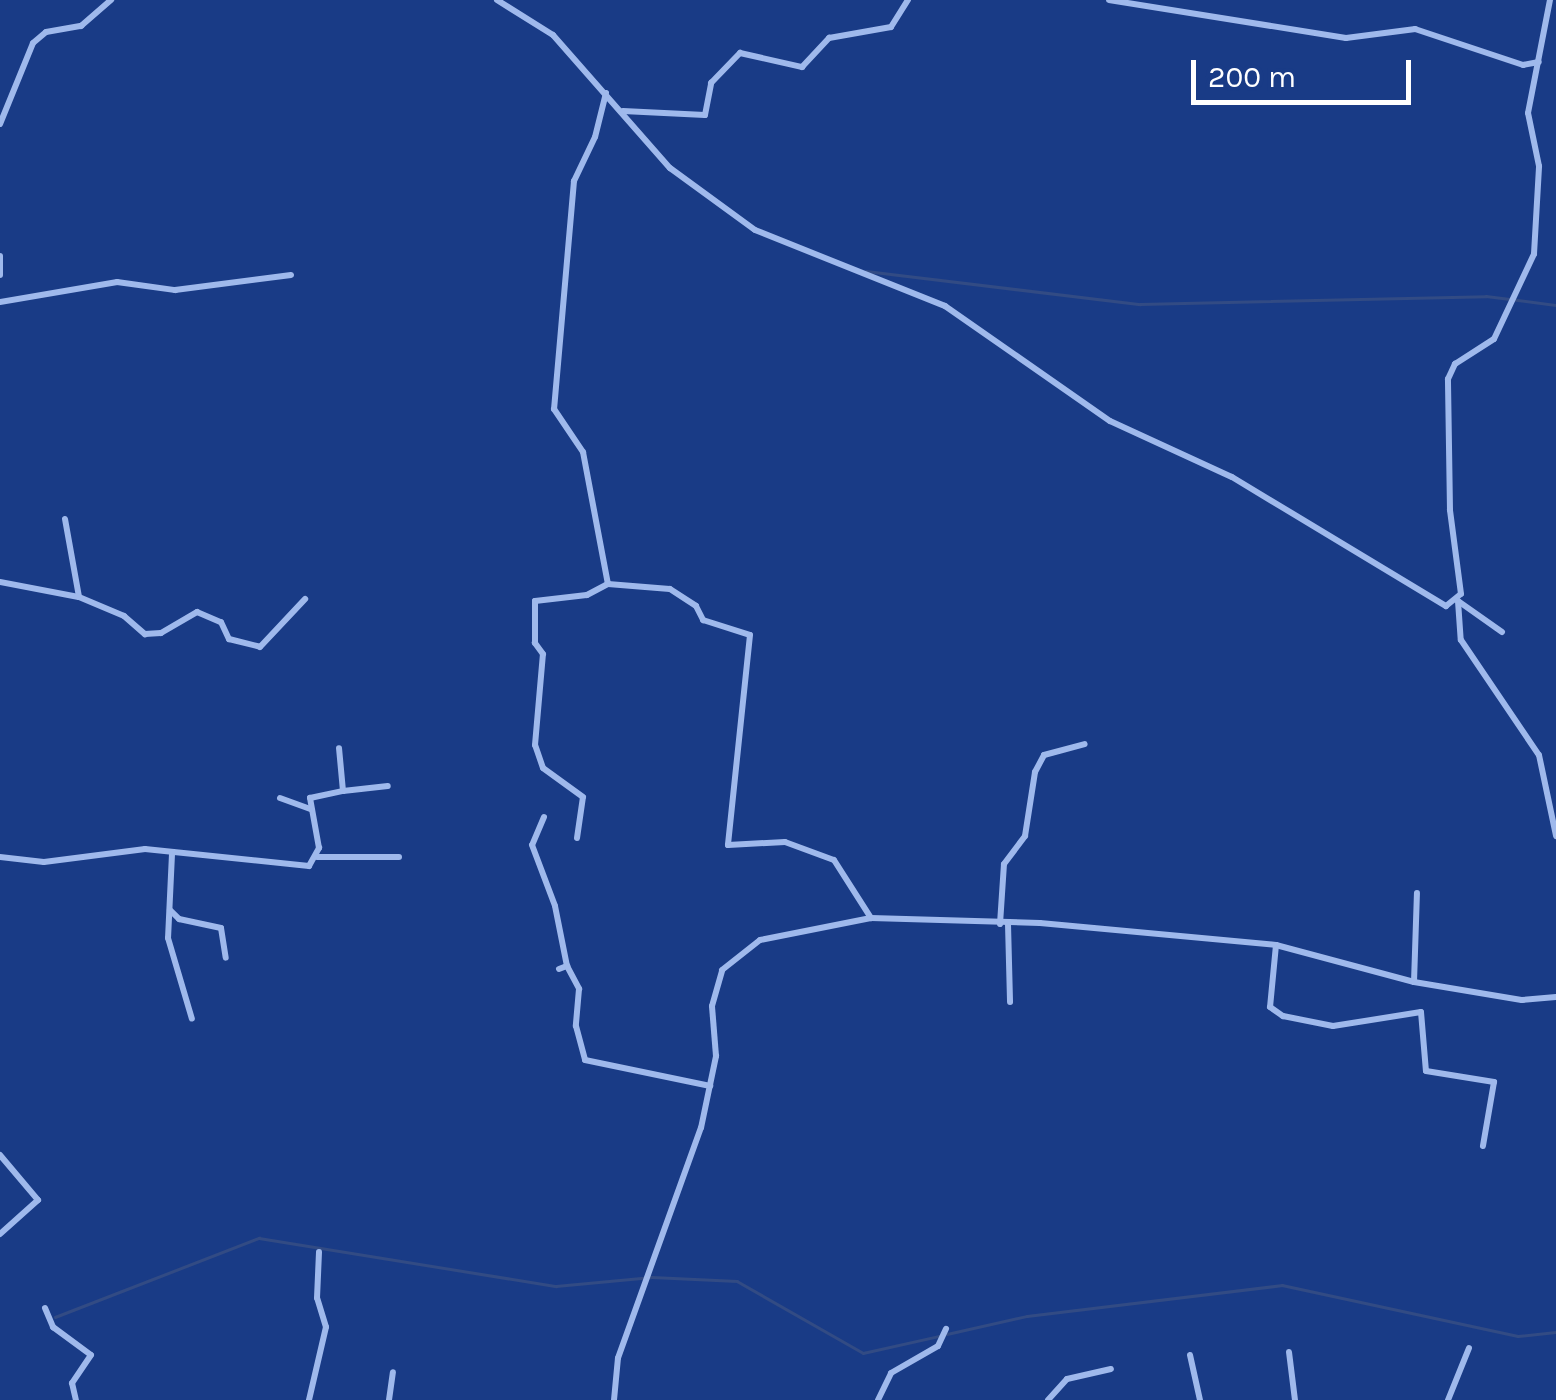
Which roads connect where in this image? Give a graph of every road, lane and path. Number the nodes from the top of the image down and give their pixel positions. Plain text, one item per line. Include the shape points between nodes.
1 (111, 0) edge
2 (497, 0) edge
3 (908, 0) edge
4 (1109, 0) edge
5 (1550, 0) edge
6 (1539, 62) junction
7 (606, 93) junction
8 (621, 111) junction
9 (0, 124) edge
10 (0, 256) edge
11 (0, 275) edge
12 (291, 275) dead end
13 (0, 302) edge
14 (65, 519) dead end
15 (0, 582) edge
16 (608, 584) junction
17 (79, 597) junction
18 (305, 600) dead end
19 (1458, 601) junction
20 (1502, 632) dead end
21 (1085, 744) dead end
22 (339, 748) dead end
23 (388, 786) dead end
24 (343, 791) junction
25 (280, 798) dead end
26 (312, 809) junction
27 (544, 818) dead end
28 (1556, 836) edge
29 (577, 838) dead end
30 (172, 854) junction
31 (0, 856) edge
32 (316, 857) junction
33 (399, 857) dead end
34 (1417, 893) dead end
35 (169, 904) junction
36 (871, 918) junction
37 (1004, 924) junction
38 (1276, 945) junction
39 (226, 958) dead end
40 (1414, 982) junction
41 (1556, 997) edge
42 (1010, 1002) dead end
43 (192, 1020) dead end
44 (710, 1086) junction
45 (1483, 1146) dead end
46 (0, 1155) edge
47 (0, 1234) edge
48 (318, 1252) dead end
49 (45, 1308) dead end
50 (946, 1329) dead end
51 (1469, 1348) dead end
52 (1289, 1352) dead end
53 (1190, 1355) dead end
54 (1110, 1369) dead end
55 (394, 1372) dead end
56 (76, 1400) edge
57 (309, 1400) edge
58 (389, 1400) edge
59 (614, 1400) edge
60 (878, 1400) edge
61 (1048, 1400) edge
62 (1200, 1400) edge
63 (1296, 1400) edge
64 (1448, 1400) edge

1 - 9 street via 81,26 46,32 33,43
2 - 7 street via 552,35
3 - 8 street via 891,27 829,38 802,67 740,53 711,83 705,115 686,118 644,107
4 - 6 street via 1346,38 1414,29 1523,65
5 - 6 street
6 - 19 street via 1528,113 1539,166 1534,254 1494,339 1455,364 1448,379
7 - 8 street
7 - 16 street via 595,138 574,181 554,408 583,452
8 - 19 street via 690,185 772,240 945,306 1110,420 1232,477 1446,606
10 - 11 street
12 - 13 street via 175,290 117,282
14 - 17 street
15 - 17 street
16 - 29 street via 587,595 535,601 533,612 535,643 543,654 535,745 544,768 583,798
16 - 36 street via 611,590 670,588 696,606 703,620 750,635 728,844 785,842 834,860
17 - 18 street via 124,616 145,634 161,633 197,612 221,622 229,639 260,647
19 - 20 street
19 - 28 street via 1461,640 1540,755
21 - 37 street via 1044,755 1036,772 1025,836 1004,864
22 - 24 street
23 - 24 street
24 - 26 street via 314,794
25 - 26 street
26 - 32 street
27 - 44 street via 532,845 555,906 563,967 579,989 576,1026 586,1060
30 - 31 street via 96,850 44,862
30 - 32 street via 298,867
30 - 35 street
32 - 33 street
34 - 40 street
35 - 39 street via 174,917 221,928
35 - 43 street via 168,938
36 - 37 street
36 - 44 street via 760,940 722,970 712,1006 716,1056
37 - 38 street
37 - 42 street
38 - 40 street
38 - 45 street via 1270,1006 1282,1016 1333,1026 1421,1012 1426,1071 1494,1082
40 - 41 street via 1522,1000
44 - 59 street via 650,1284 618,1358
46 - 47 street via 38,1200
48 - 57 street via 317,1298 326,1328
49 - 56 street via 54,1326 91,1355 73,1378
50 - 60 street via 938,1346 891,1374
51 - 64 street
52 - 63 street
53 - 62 street
54 - 61 street via 1067,1380
55 - 58 street

